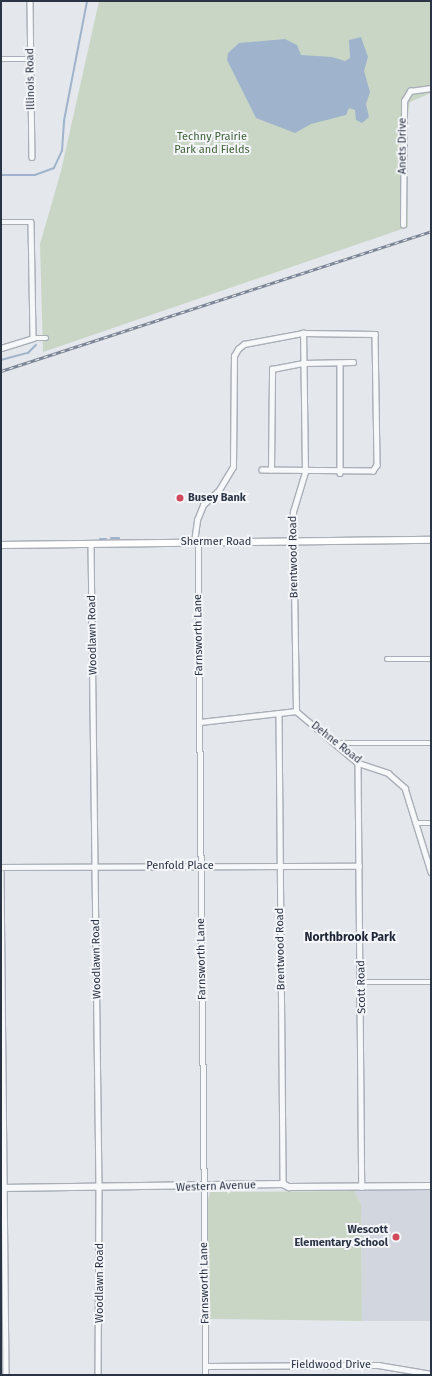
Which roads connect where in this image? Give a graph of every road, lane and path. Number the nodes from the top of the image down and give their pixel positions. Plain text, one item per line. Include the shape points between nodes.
1 (30, 1) edge
2 (31, 58) junction
3 (1, 59) edge
4 (431, 88) edge
5 (32, 157) dead end
6 (1, 222) edge
7 (403, 225) dead end
8 (303, 333) junction
9 (33, 338) junction
10 (46, 338) dead end
11 (1, 348) edge
12 (353, 362) dead end
13 (340, 363) junction
14 (304, 364) junction
15 (262, 470) dead end
16 (271, 470) junction
17 (305, 472) junction
18 (340, 473) junction
19 (431, 540) edge
20 (196, 542) junction
21 (91, 543) junction
22 (294, 543) junction
23 (1, 545) edge
24 (387, 659) dead end
25 (431, 659) edge
26 (296, 711) junction
27 (279, 713) junction
28 (200, 722) junction
29 (334, 743) junction
30 (431, 743) edge
31 (358, 763) junction
32 (418, 823) junction
33 (431, 823) edge
34 (280, 865) junction
35 (96, 866) junction
36 (201, 866) junction
37 (359, 866) junction
38 (1, 867) edge
39 (1, 872) edge
40 (431, 872) edge
41 (362, 982) junction
42 (431, 982) edge
43 (1, 1025) edge
44 (283, 1184) junction
45 (362, 1186) junction
46 (431, 1186) edge
47 (3, 1188) edge
48 (100, 1188) junction
49 (204, 1188) junction
50 (3, 1349) edge
51 (206, 1366) junction
52 (431, 1374) edge
53 (6, 1375) edge
54 (98, 1375) edge
55 (206, 1375) edge

1 - 2 street, Illinois Road
2 - 3 street
2 - 5 street, Illinois Road
4 - 7 street, Anets Drive via 410,91 404,101
6 - 9 street via 31,222
8 - 14 street, Brentwood Road
8 - 18 street via 375,334 377,465 374,471
8 - 20 street, Farnsworth Lane via 244,344 234,356 232,467 219,490 203,505 196,520
9 - 10 street
9 - 11 street
12 - 13 street
13 - 14 street
13 - 18 street
14 - 16 street via 272,369 269,374
14 - 17 street, Brentwood Road
15 - 16 street
16 - 17 street
17 - 18 street
17 - 22 street, Brentwood Road via 293,512
19 - 22 main road, Shermer Road
20 - 21 main road, Shermer Road
20 - 22 main road, Shermer Road
20 - 28 street, Farnsworth Lane
21 - 23 main road, Shermer Road
21 - 35 street, Woodlawn Road
22 - 26 street, Brentwood Road
24 - 25 street
26 - 27 street
26 - 29 street, Dehne Road
27 - 28 street
27 - 34 street, Brentwood Road
28 - 36 street, Farnsworth Lane
29 - 30 street
29 - 31 street, Dehne Road
31 - 32 street, Dehne Road via 388,773 405,788
31 - 37 street, Scott Road
32 - 33 street
32 - 40 street, Dehne Road
34 - 36 street, Penfold Place
34 - 37 street, Penfold Place
34 - 44 street, Brentwood Road
35 - 36 street, Penfold Place
35 - 38 street, Penfold Place
35 - 48 street, Woodlawn Road
36 - 49 street, Farnsworth Lane
37 - 41 street, Scott Road
39 - 43 street
41 - 42 street
41 - 45 street, Scott Road
43 - 47 street
44 - 45 street, Western Avenue via 289,1187
44 - 49 street, Western Avenue
45 - 46 street, Western Avenue
47 - 48 street, Western Avenue
47 - 50 street
48 - 49 street, Western Avenue
48 - 54 street, Woodlawn Road
49 - 51 street, Farnsworth Lane
50 - 53 street
51 - 52 street, Fieldwood Drive via 378,1365
51 - 55 street, Farnsworth Lane

